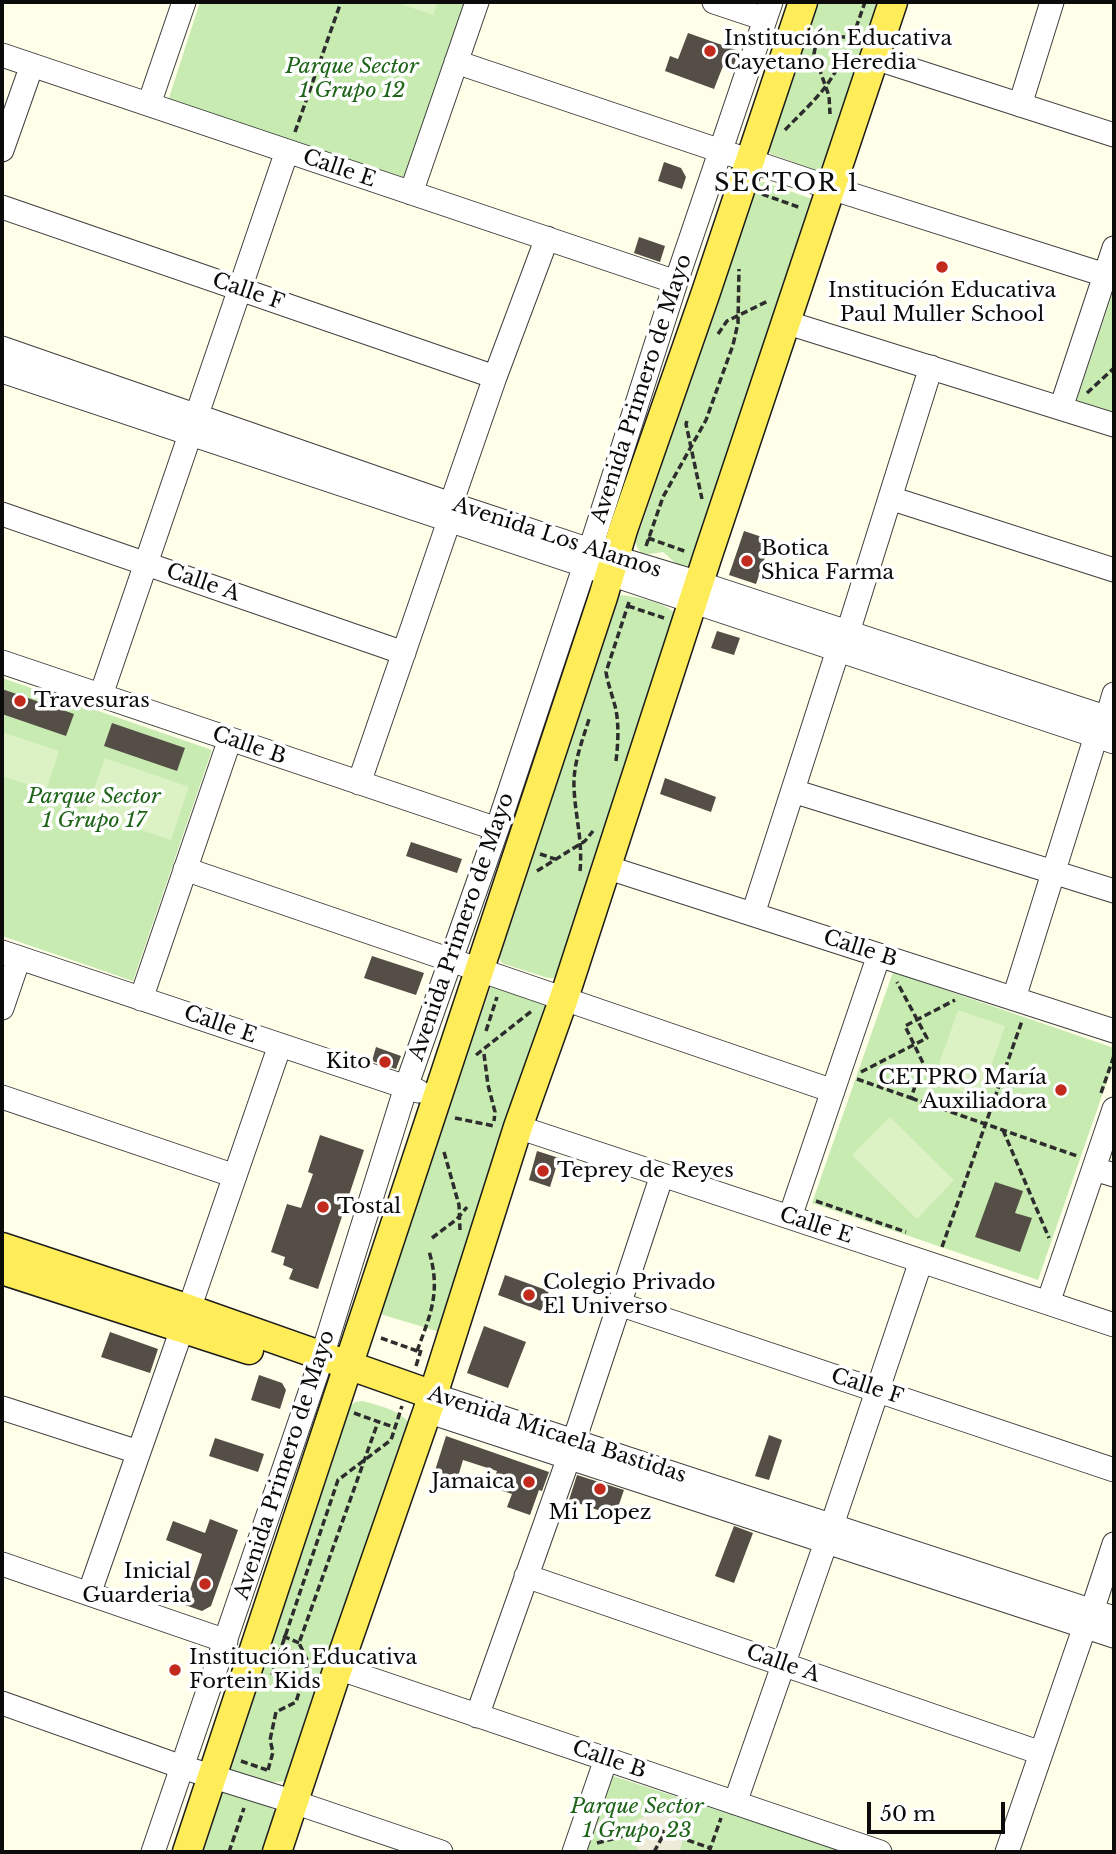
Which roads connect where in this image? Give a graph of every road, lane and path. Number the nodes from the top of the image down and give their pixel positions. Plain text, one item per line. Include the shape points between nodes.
1 (184, 2) edge
2 (341, 2) edge
3 (477, 2) edge
4 (714, 2) edge
5 (803, 2) edge
6 (865, 2) edge
7 (893, 2) edge
8 (1052, 2) edge
9 (768, 10) edge
10 (853, 37) junction
11 (878, 48) junction
12 (2, 55) edge
13 (456, 62) junction
14 (32, 65) junction
15 (826, 86) junction
16 (149, 104) junction
17 (1020, 105) junction
18 (831, 118) dead end
19 (781, 134) dead end
20 (1114, 135) edge
21 (2, 150) edge
22 (288, 151) junction
23 (720, 151) junction
24 (745, 173) junction
25 (831, 188) junction
26 (411, 193) junction
27 (2, 207) edge
28 (821, 216) junction
29 (547, 238) junction
30 (1114, 248) edge
31 (739, 262) dead end
32 (1105, 275) junction
33 (676, 282) junction
34 (240, 289) junction
35 (771, 298) dead end
36 (738, 316) junction
37 (785, 322) junction
38 (715, 342) dead end
39 (2, 348) edge
40 (931, 367) junction
41 (1114, 368) edge
42 (2, 371) edge
43 (495, 377) junction
44 (1065, 409) junction
45 (690, 412) dead end
46 (1114, 425) edge
47 (193, 426) junction
48 (691, 446) junction
49 (890, 498) junction
50 (702, 502) dead end
51 (450, 513) junction
52 (2, 514) edge
53 (618, 558) junction
54 (146, 564) junction
55 (1114, 570) edge
56 (696, 592) junction
57 (627, 605) junction
58 (843, 641) junction
59 (404, 653) junction
60 (2, 662) edge
61 (602, 678) dead end
62 (1114, 694) edge
63 (101, 695) junction
64 (590, 714) dead end
65 (1108, 729) edge
66 (230, 739) junction
67 (615, 767) dead end
68 (359, 783) junction
69 (793, 791) junction
70 (596, 828) dead end
71 (497, 829) junction
72 (580, 844) junction
73 (606, 867) junction
74 (186, 869) junction
75 (537, 870) dead end
76 (1053, 872) junction
77 (579, 879) dead end
78 (1114, 891) edge
79 (753, 914) junction
80 (10, 955) edge
81 (879, 955) junction
82 (451, 959) junction
83 (480, 969) junction
84 (890, 988) dead end
85 (947, 993) dead end
86 (552, 994) junction
87 (497, 998) dead end
88 (141, 999) junction
89 (1021, 1001) junction
90 (2, 1008) edge
91 (917, 1019) junction
92 (486, 1031) dead end
93 (1114, 1031) edge
94 (914, 1044) junction
95 (280, 1045) junction
96 (484, 1054) dead end
97 (1114, 1056) edge
98 (865, 1060) dead end
99 (472, 1067) dead end
100 (848, 1079) junction
101 (406, 1087) junction
102 (2, 1097) edge
103 (911, 1098) junction
104 (1108, 1102) edge
105 (446, 1108) junction
106 (986, 1124) junction
107 (451, 1129) dead end
108 (501, 1129) junction
109 (1003, 1130) junction
110 (444, 1151) dead end
111 (1101, 1169) edge
112 (662, 1175) junction
113 (235, 1176) junction
114 (816, 1201) dead end
115 (470, 1204) dead end
116 (460, 1215) junction
117 (790, 1217) junction
118 (1054, 1228) dead end
119 (917, 1236) dead end
120 (460, 1237) dead end
121 (432, 1238) dead end
122 (2, 1247) edge
123 (429, 1251) dead end
124 (928, 1263) junction
125 (2, 1270) edge
126 (438, 1301) dead end
127 (1048, 1303) junction
128 (619, 1304) junction
129 (185, 1319) junction
130 (1114, 1325) edge
131 (360, 1331) junction
132 (419, 1352) junction
133 (319, 1365) junction
134 (343, 1384) junction
135 (878, 1391) junction
136 (2, 1408) edge
137 (414, 1410) junction
138 (378, 1422) junction
139 (572, 1449) junction
140 (138, 1452) junction
141 (364, 1461) junction
142 (1114, 1470) edge
143 (829, 1533) junction
144 (1114, 1544) edge
145 (2, 1564) edge
146 (526, 1576) junction
147 (89, 1594) junction
148 (1114, 1618) edge
149 (1088, 1619) junction
150 (1114, 1636) edge
151 (226, 1641) junction
152 (783, 1664) junction
153 (338, 1668) junction
154 (272, 1674) dead end
155 (2, 1703) edge
156 (477, 1716) junction
157 (1041, 1753) junction
158 (606, 1759) junction
159 (216, 1765) junction
160 (182, 1768) junction
161 (268, 1770) junction
162 (297, 1792) junction
163 (244, 1808) dead end
164 (729, 1809) junction
165 (665, 1832) junction
166 (595, 1834) dead end
167 (710, 1850) edge
168 (872, 1851) edge
169 (153, 1852) edge
170 (187, 1852) edge
171 (229, 1852) edge
172 (277, 1852) edge
173 (441, 1852) edge
174 (574, 1852) edge
175 (654, 1852) edge
176 (1007, 1852) edge

1 - 16 street
2 - 22 path
3 - 13 street
4 - 9 street
5 - 24 main road, Avenida Primero de Mayo
6 - 10 path
7 - 11 main road
8 - 17 street
9 - 23 street, Avenida Primero de Mayo
10 - 11 path
10 - 15 path
10 - 15 path via 817,37 814,54
11 - 17 street
11 - 25 main road
12 - 14 street, Calle E
13 - 23 street
13 - 26 street
14 - 16 street, Calle E
14 - 21 street
15 - 18 path
15 - 19 path
16 - 22 street, Calle E
17 - 20 street
22 - 26 street, Calle E
22 - 34 street
23 - 24 street
23 - 33 street, Avenida Primero de Mayo
24 - 25 street
24 - 28 path
24 - 53 main road, Avenida Primero de Mayo
25 - 28 main road
25 - 32 street
26 - 29 street, Calle E
27 - 34 street, Calle F
28 - 37 main road
29 - 33 street, Calle E
29 - 43 street
30 - 32 street
31 - 36 path
32 - 44 street
33 - 53 street, Avenida Primero de Mayo
34 - 43 street, Calle F
34 - 47 street
35 - 36 path
36 - 38 path via 719,330
36 - 48 path via 733,345 706,420
37 - 40 street
37 - 56 main road
39 - 47 street, Avenida Los Alamos
40 - 44 street
40 - 49 street
41 - 44 path
42 - 47 street, Avenida Los Alamos
43 - 51 street
44 - 46 street
45 - 48 path via 686,424
47 - 51 street, Avenida Los Alamos
47 - 54 street
48 - 50 path
48 - 53 path via 663,497
49 - 55 street
49 - 58 street
51 - 53 street, Avenida Los Alamos
51 - 59 street
52 - 54 street, Calle A
53 - 56 street, Avenida Los Alamos
53 - 56 path
53 - 57 path
53 - 71 street, Avenida Primero de Mayo
53 - 83 main road, Avenida Primero de Mayo
54 - 59 street, Calle A
54 - 63 street
56 - 57 path
56 - 58 street, Avenida Los Alamos
56 - 73 main road
57 - 61 path
57 - 67 path via 606,672 616,712
58 - 65 street, Avenida Los Alamos
58 - 69 street
59 - 68 street
60 - 63 street, Calle B
62 - 65 street
63 - 66 street, Calle B
64 - 72 path via 574,779
65 - 76 street
66 - 68 street, Calle B
66 - 74 street
68 - 71 street, Calle B
69 - 76 street
69 - 79 street
70 - 72 path
71 - 82 street, Avenida Primero de Mayo
72 - 75 path
72 - 77 path
73 - 79 street, Calle B
73 - 86 main road
74 - 82 street
74 - 88 street
76 - 78 street
76 - 89 street
79 - 81 street, Calle B
80 - 88 street, Calle E
80 - 90 street
81 - 89 street, Calle B
81 - 100 street
82 - 83 street
82 - 101 street, Avenida Primero de Mayo
83 - 86 street
83 - 105 main road, Avenida Primero de Mayo
84 - 91 path via 894,975
85 - 91 path via 960,998
86 - 99 path via 477,1054
86 - 100 street
86 - 108 main road
87 - 92 path
88 - 95 street, Calle E
89 - 93 street, Calle B
89 - 106 path
91 - 94 path via 905,1026
91 - 94 path via 927,1038
94 - 100 path
94 - 103 path via 923,1063
95 - 101 street, Calle E
95 - 113 street
96 - 108 path
97 - 104 path
98 - 100 path
100 - 103 path
100 - 117 street
101 - 105 street, Calle E
101 - 133 street, Avenida Primero de Mayo
102 - 113 street
103 - 106 path
104 - 111 street
105 - 107 path
105 - 108 path
105 - 131 main road, Avenida Primero de Mayo
106 - 109 path
106 - 124 path
108 - 112 street, Calle E
108 - 137 main road
109 - 111 path
109 - 118 path via 1050,1240
110 - 116 path
111 - 127 street
112 - 117 street, Calle E
112 - 128 street
113 - 129 street
114 - 119 path
115 - 116 path
116 - 120 path
116 - 121 path
117 - 124 street, Calle E
122 - 129 main road, Avenida Micaela Bastidas
123 - 132 path via 435,1271 434,1301
124 - 127 street, Calle E
124 - 135 street
125 - 129 main road, Avenida Micaela Bastidas
126 - 132 path
127 - 130 street, Calle E
128 - 135 street, Calle F
128 - 139 street
129 - 133 main road, Avenida Micaela Bastidas
129 - 140 street
131 - 132 path
131 - 134 main road, Avenida Primero de Mayo
132 - 137 path
133 - 134 main road, Avenida Micaela Bastidas
133 - 151 street, Avenida Primero de Mayo
134 - 137 main road, Avenida Micaela Bastidas
134 - 138 path
134 - 159 main road, Avenida Primero de Mayo
135 - 142 street, Calle F
135 - 143 street
136 - 140 street
137 - 138 path
137 - 139 street, Avenida Micaela Bastidas
137 - 141 path via 391,1440
137 - 153 main road
138 - 141 path
139 - 143 street, Avenida Micaela Bastidas
139 - 146 street
140 - 147 street
141 - 154 path via 338,1480
141 - 161 path via 299,1643 308,1662 296,1702 276,1712
143 - 149 street, Avenida Micaela Bastidas
143 - 152 street
144 - 149 street
145 - 147 street
146 - 152 street, Calle A
146 - 156 street
147 - 151 street
148 - 149 street, Avenida Micaela Bastidas
149 - 150 street, Avenida Micaela Bastidas
149 - 157 street
151 - 160 street, Avenida Primero de Mayo
152 - 157 street, Calle A
152 - 164 street
153 - 156 street, Calle B
153 - 162 main road
155 - 160 street
156 - 158 street, Calle B
157 - 176 street
158 - 164 street, Calle B
158 - 174 street
159 - 160 street
159 - 161 path
159 - 162 street
159 - 170 main road, Avenida Primero de Mayo
160 - 169 street, Avenida Primero de Mayo
161 - 162 path
162 - 172 main road
162 - 173 street
163 - 171 path
164 - 167 path
164 - 168 street, Calle B
165 - 166 path via 653,1828 591,1845
165 - 167 path
165 - 175 path

